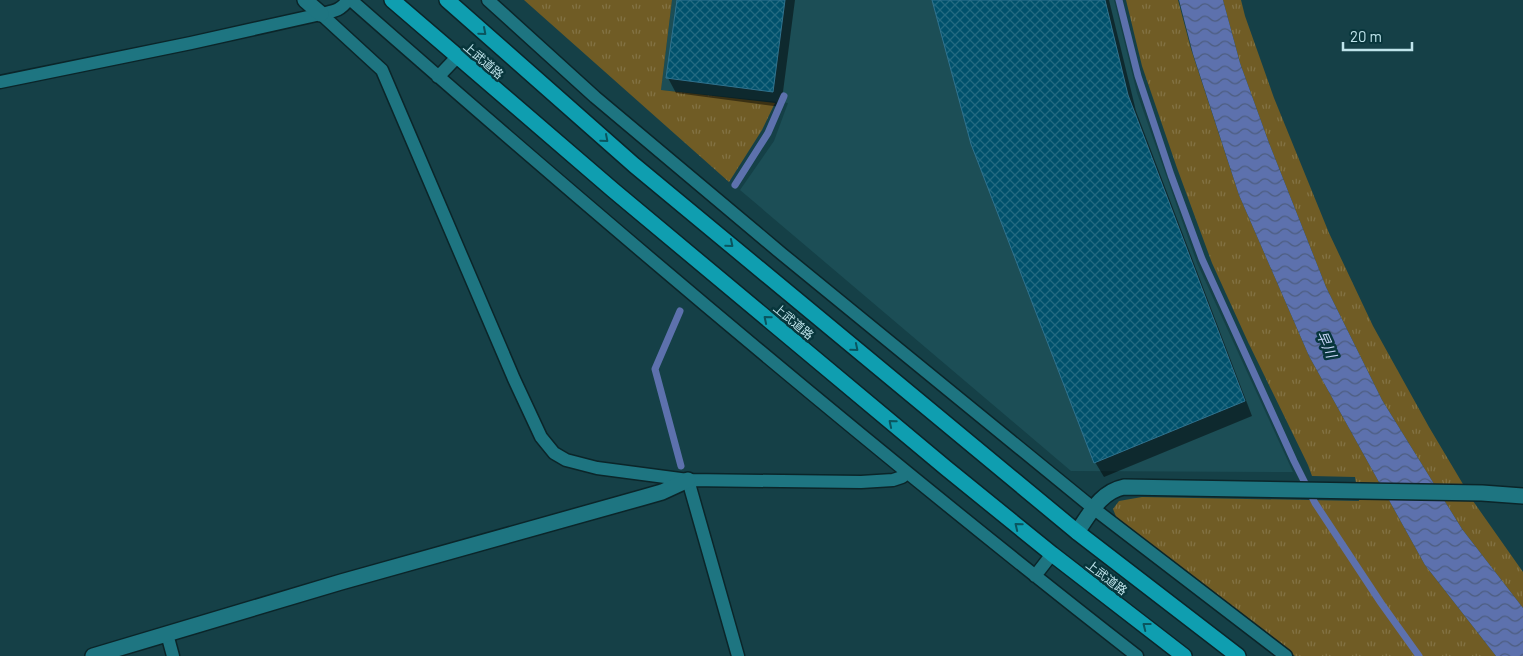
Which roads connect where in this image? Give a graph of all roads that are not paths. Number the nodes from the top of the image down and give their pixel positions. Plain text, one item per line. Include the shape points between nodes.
1 (306, 0) edge
2 (349, 0) edge
3 (392, 0) edge
4 (447, 0) edge
5 (488, 0) edge
6 (321, 14) junction
7 (457, 56) junction
8 (438, 77) junction
9 (0, 82) edge
10 (907, 473) junction
11 (688, 480) junction
12 (1523, 496) edge
13 (1094, 508) junction
14 (1077, 532) junction
15 (1052, 554) junction
16 (1035, 576) junction
17 (167, 634) junction
18 (93, 656) edge
19 (173, 656) edge
20 (738, 656) edge
21 (1137, 656) edge
22 (1184, 656) edge
23 (1238, 656) edge
24 (1286, 656) edge

1 - 6 street
2 - 6 lane via 343,7
2 - 8 lane
3 - 7 highway, 上武道路
4 -> 14 highway, 上武道路 via 634,165
5 - 13 lane via 595,97 744,222
6 - 9 lane
6 - 11 lane via 382,70 541,437 554,453 566,460 621,472
7 - 8 lane
15 -> 7 highway, 上武道路 via 620,196
8 - 10 lane
10 - 11 lane via 893,480 861,482
10 - 16 lane
11 - 17 street via 662,492
11 - 20 lane
12 - 13 street via 1124,487 1106,494
13 - 14 street
13 - 24 lane
14 - 23 highway, 上武道路
15 - 16 lane
22 -> 15 highway, 上武道路
16 - 21 lane
17 - 18 street
17 - 19 lane

